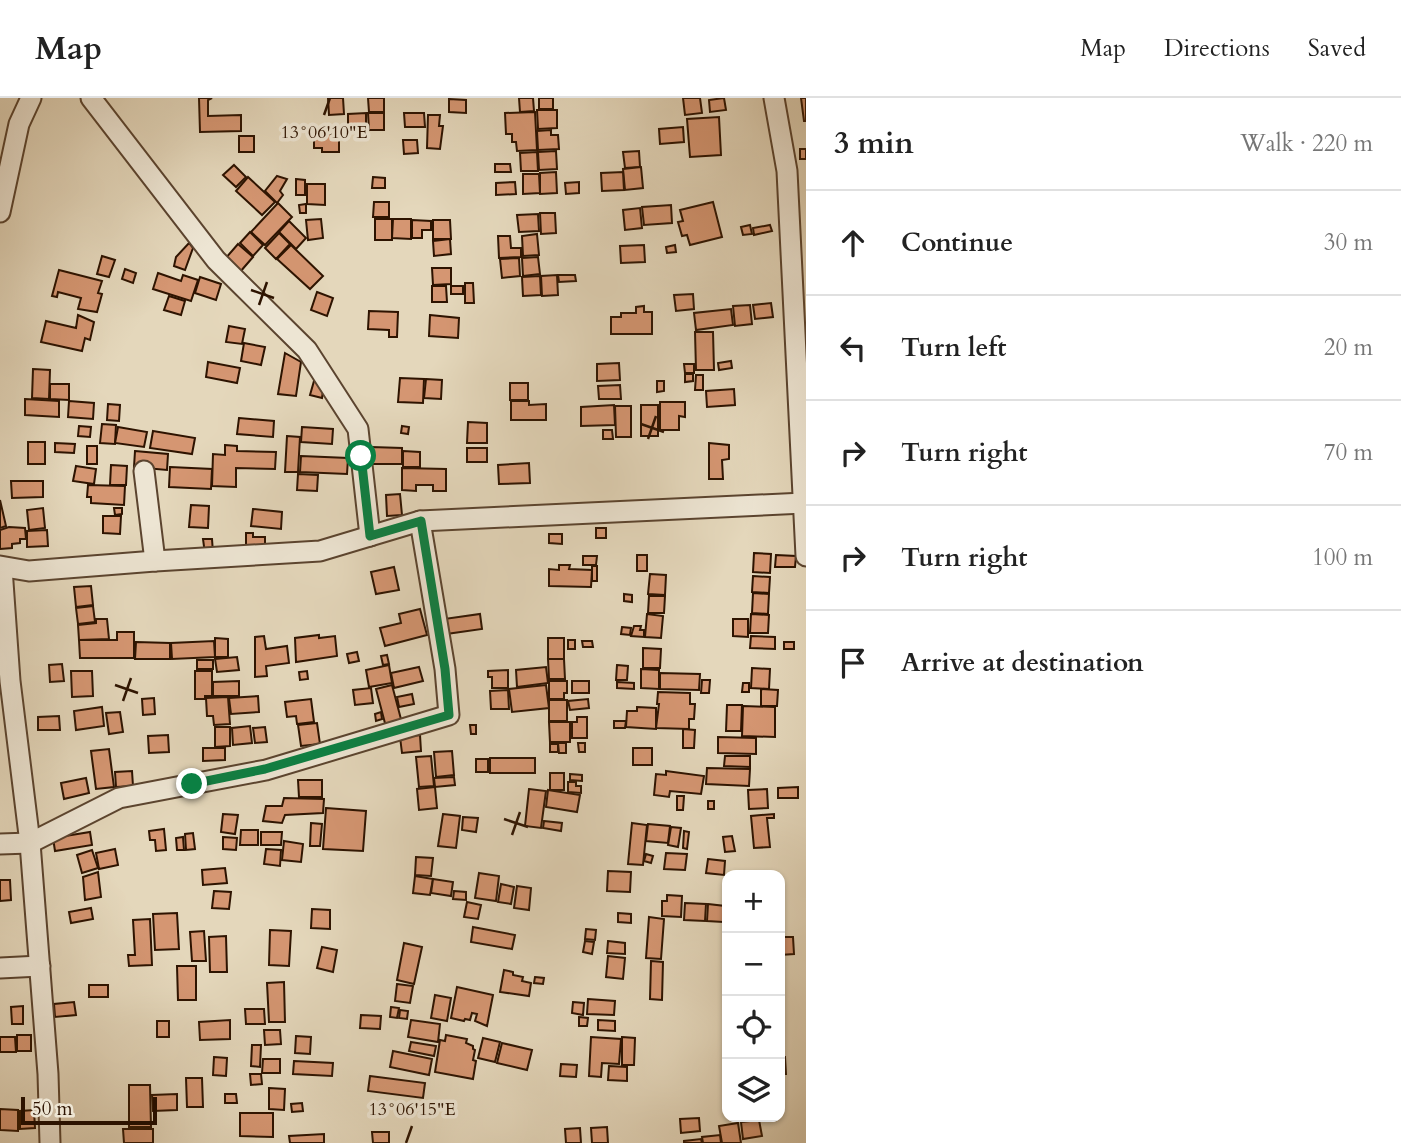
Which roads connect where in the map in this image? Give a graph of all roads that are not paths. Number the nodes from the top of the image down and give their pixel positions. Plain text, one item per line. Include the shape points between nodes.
1 (31, 98) edge
2 (90, 98) edge
3 (774, 98) edge
4 (19, 124) junction
5 (0, 133) edge
6 (0, 212) edge
7 (144, 471) dead end
8 (804, 503) edge
9 (421, 521) junction
10 (370, 536) junction
11 (806, 556) edge
12 (155, 561) junction
13 (1, 567) edge
14 (5, 681) edge
15 (30, 843) junction
16 (0, 844) edge
17 (40, 966) junction
18 (0, 968) edge
19 (50, 1143) edge

1 - 4 street
2 - 10 street via 216,260 315,361 358,429
3 - 8 street via 787,171
4 - 5 street
4 - 6 street
7 - 12 street
8 - 9 street
8 - 11 street
9 - 10 street
9 - 15 street via 449,715 265,769 119,798
10 - 12 street via 320,551
12 - 13 street via 29,571
13 - 14 street
14 - 15 street
15 - 16 street
15 - 17 street
17 - 18 street
17 - 19 street

